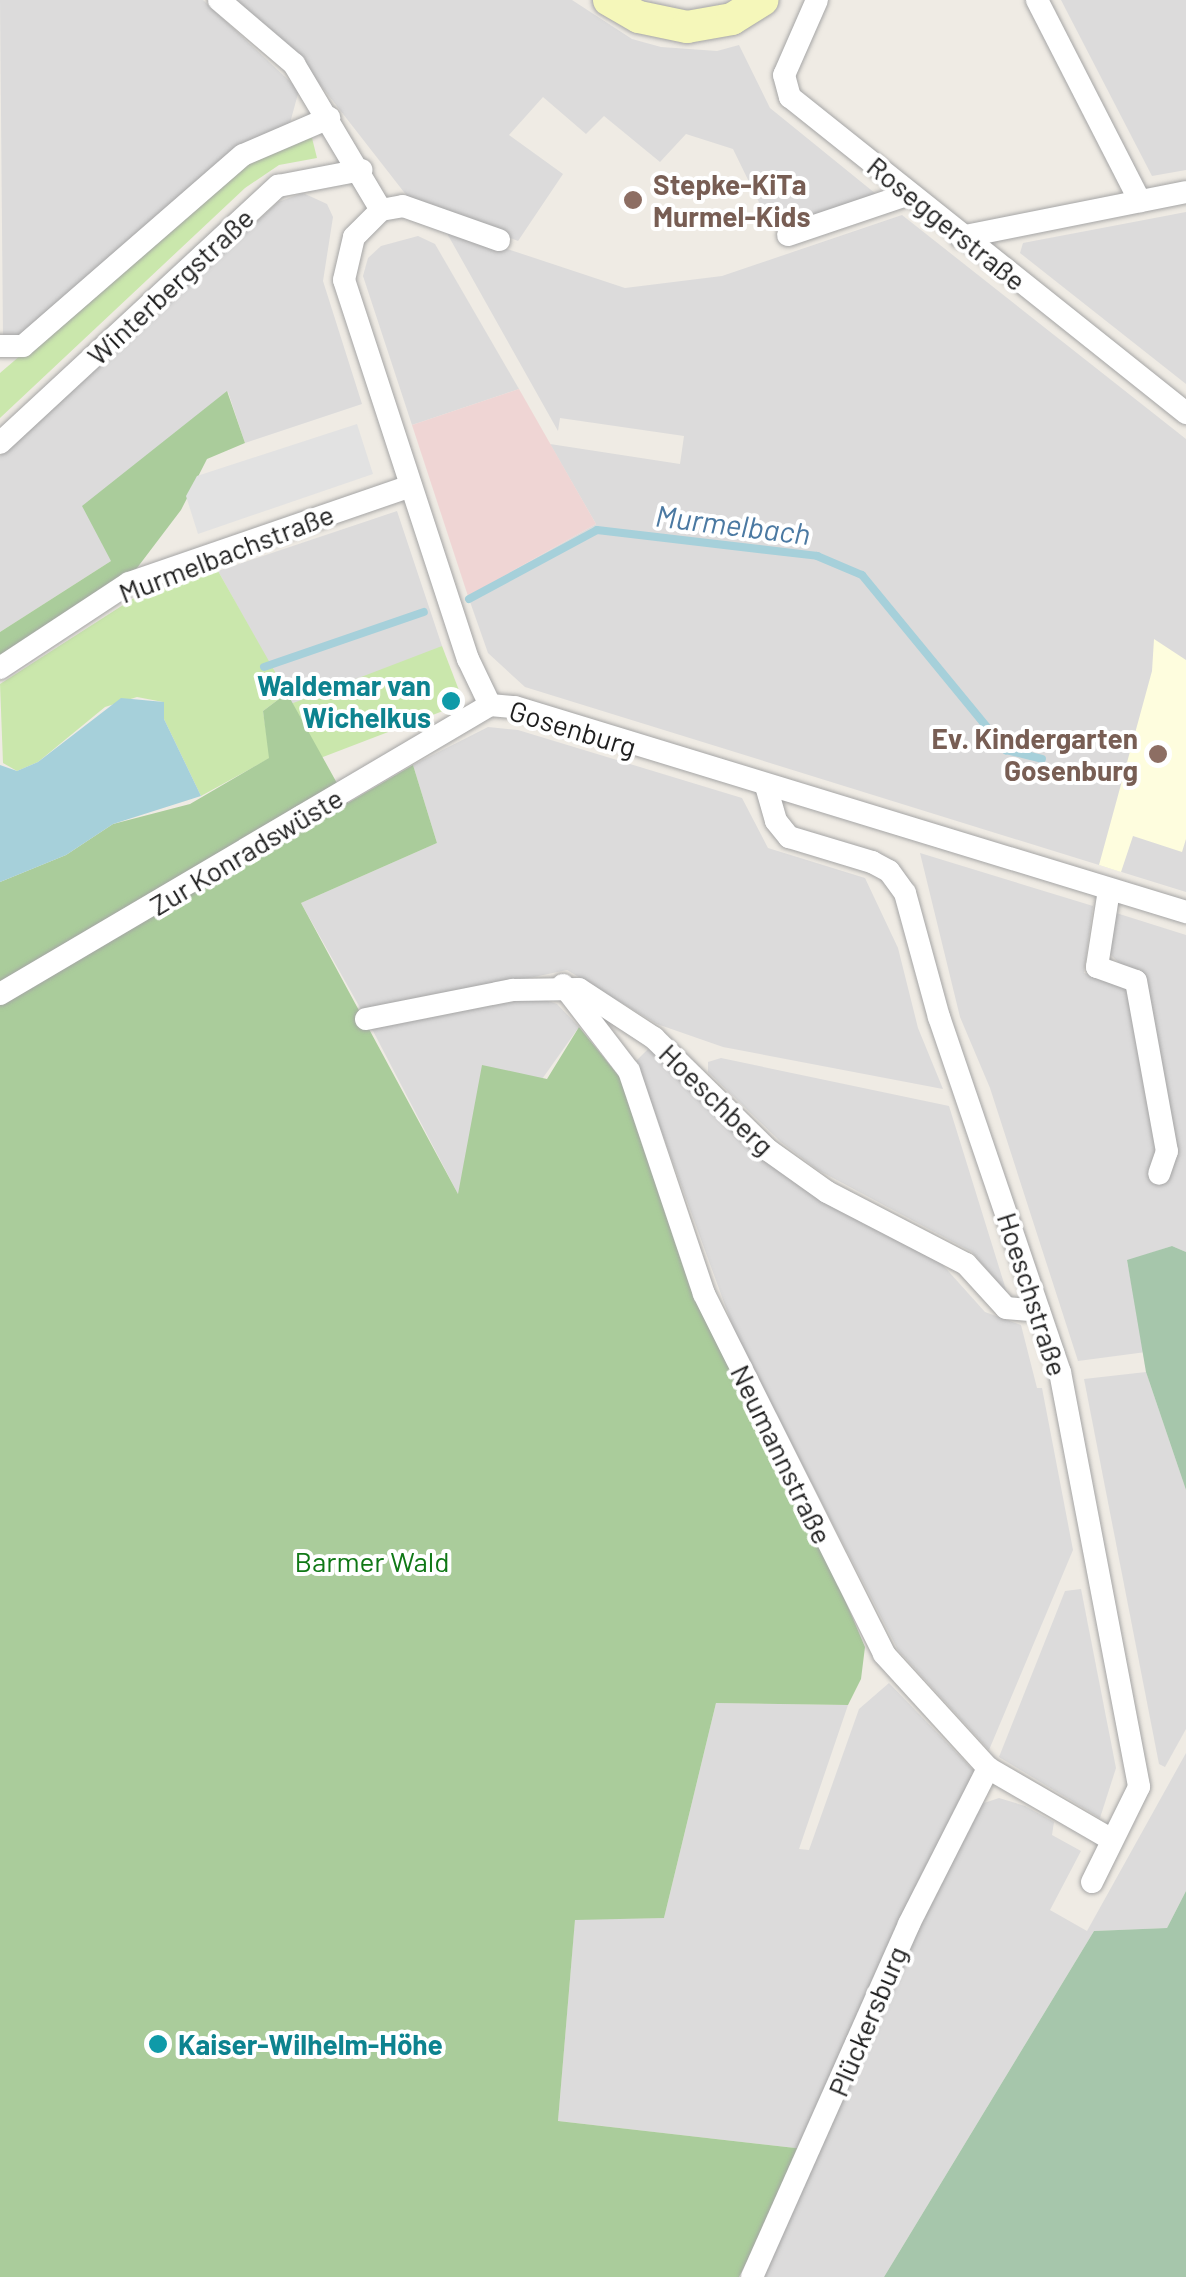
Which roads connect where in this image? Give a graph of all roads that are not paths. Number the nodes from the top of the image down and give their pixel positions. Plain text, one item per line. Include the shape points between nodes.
1 (220, 0) edge
2 (609, 0) edge
3 (762, 0) edge
4 (817, 0) edge
5 (1037, 0) edge
6 (330, 118) junction
7 (361, 170) junction
8 (1186, 192) edge
9 (909, 194) junction
10 (1140, 201) junction
11 (380, 210) junction
12 (788, 235) dead end
13 (961, 237) junction
14 (499, 240) dead end
15 (0, 346) edge
16 (1186, 414) edge
17 (0, 443) edge
18 (410, 486) junction
19 (0, 668) edge
20 (490, 705) junction
21 (766, 786) junction
22 (1109, 890) junction
23 (1186, 912) edge
24 (563, 985) junction
25 (0, 994) edge
26 (366, 1018) dead end
27 (1159, 1174) dead end
28 (1040, 1311) junction
29 (988, 1768) junction
30 (1112, 1840) junction
31 (1092, 1882) dead end
32 (752, 2277) edge

1 - 6 street via 294,64
2 - 3 street via 639,17 687,27 732,19
4 - 9 street, Roseggerstraße via 784,75 790,97
5 - 10 street
6 - 7 street
6 - 15 street via 244,154 23,346
7 - 11 street
7 - 17 street, Winterbergstraße via 278,186
8 - 10 street
9 - 12 street
9 - 13 street, Roseggerstraße
10 - 13 street
11 - 14 street via 403,206
11 - 18 street, Gosenburg via 354,237 344,280
13 - 16 street, Roseggerstraße
18 - 19 street, Murmelbachstraße via 130,584
18 - 20 street, Gosenburg
20 - 21 street, Gosenburg via 515,707
20 - 25 street, Zur Konradswüste
21 - 22 street, Gosenburg
21 - 28 street, Hoeschstraße via 776,821 790,837 872,862 905,893 939,1017
22 - 23 street, Gosenburg
22 - 27 street via 1097,967 1136,980 1167,1151
24 - 26 street
24 - 28 street, Hoeschberg via 616,1008 768,1150 826,1192 966,1264 1006,1308
24 - 29 street, Neumannstraße via 629,1072 704,1294 868,1626 921,1702
28 - 30 street, Hoeschstraße via 1072,1420 1138,1768 1139,1787
29 - 30 street, Neumannstraße
29 - 32 street, Plückersburg via 909,1924
30 - 31 street, Hoeschstraße

